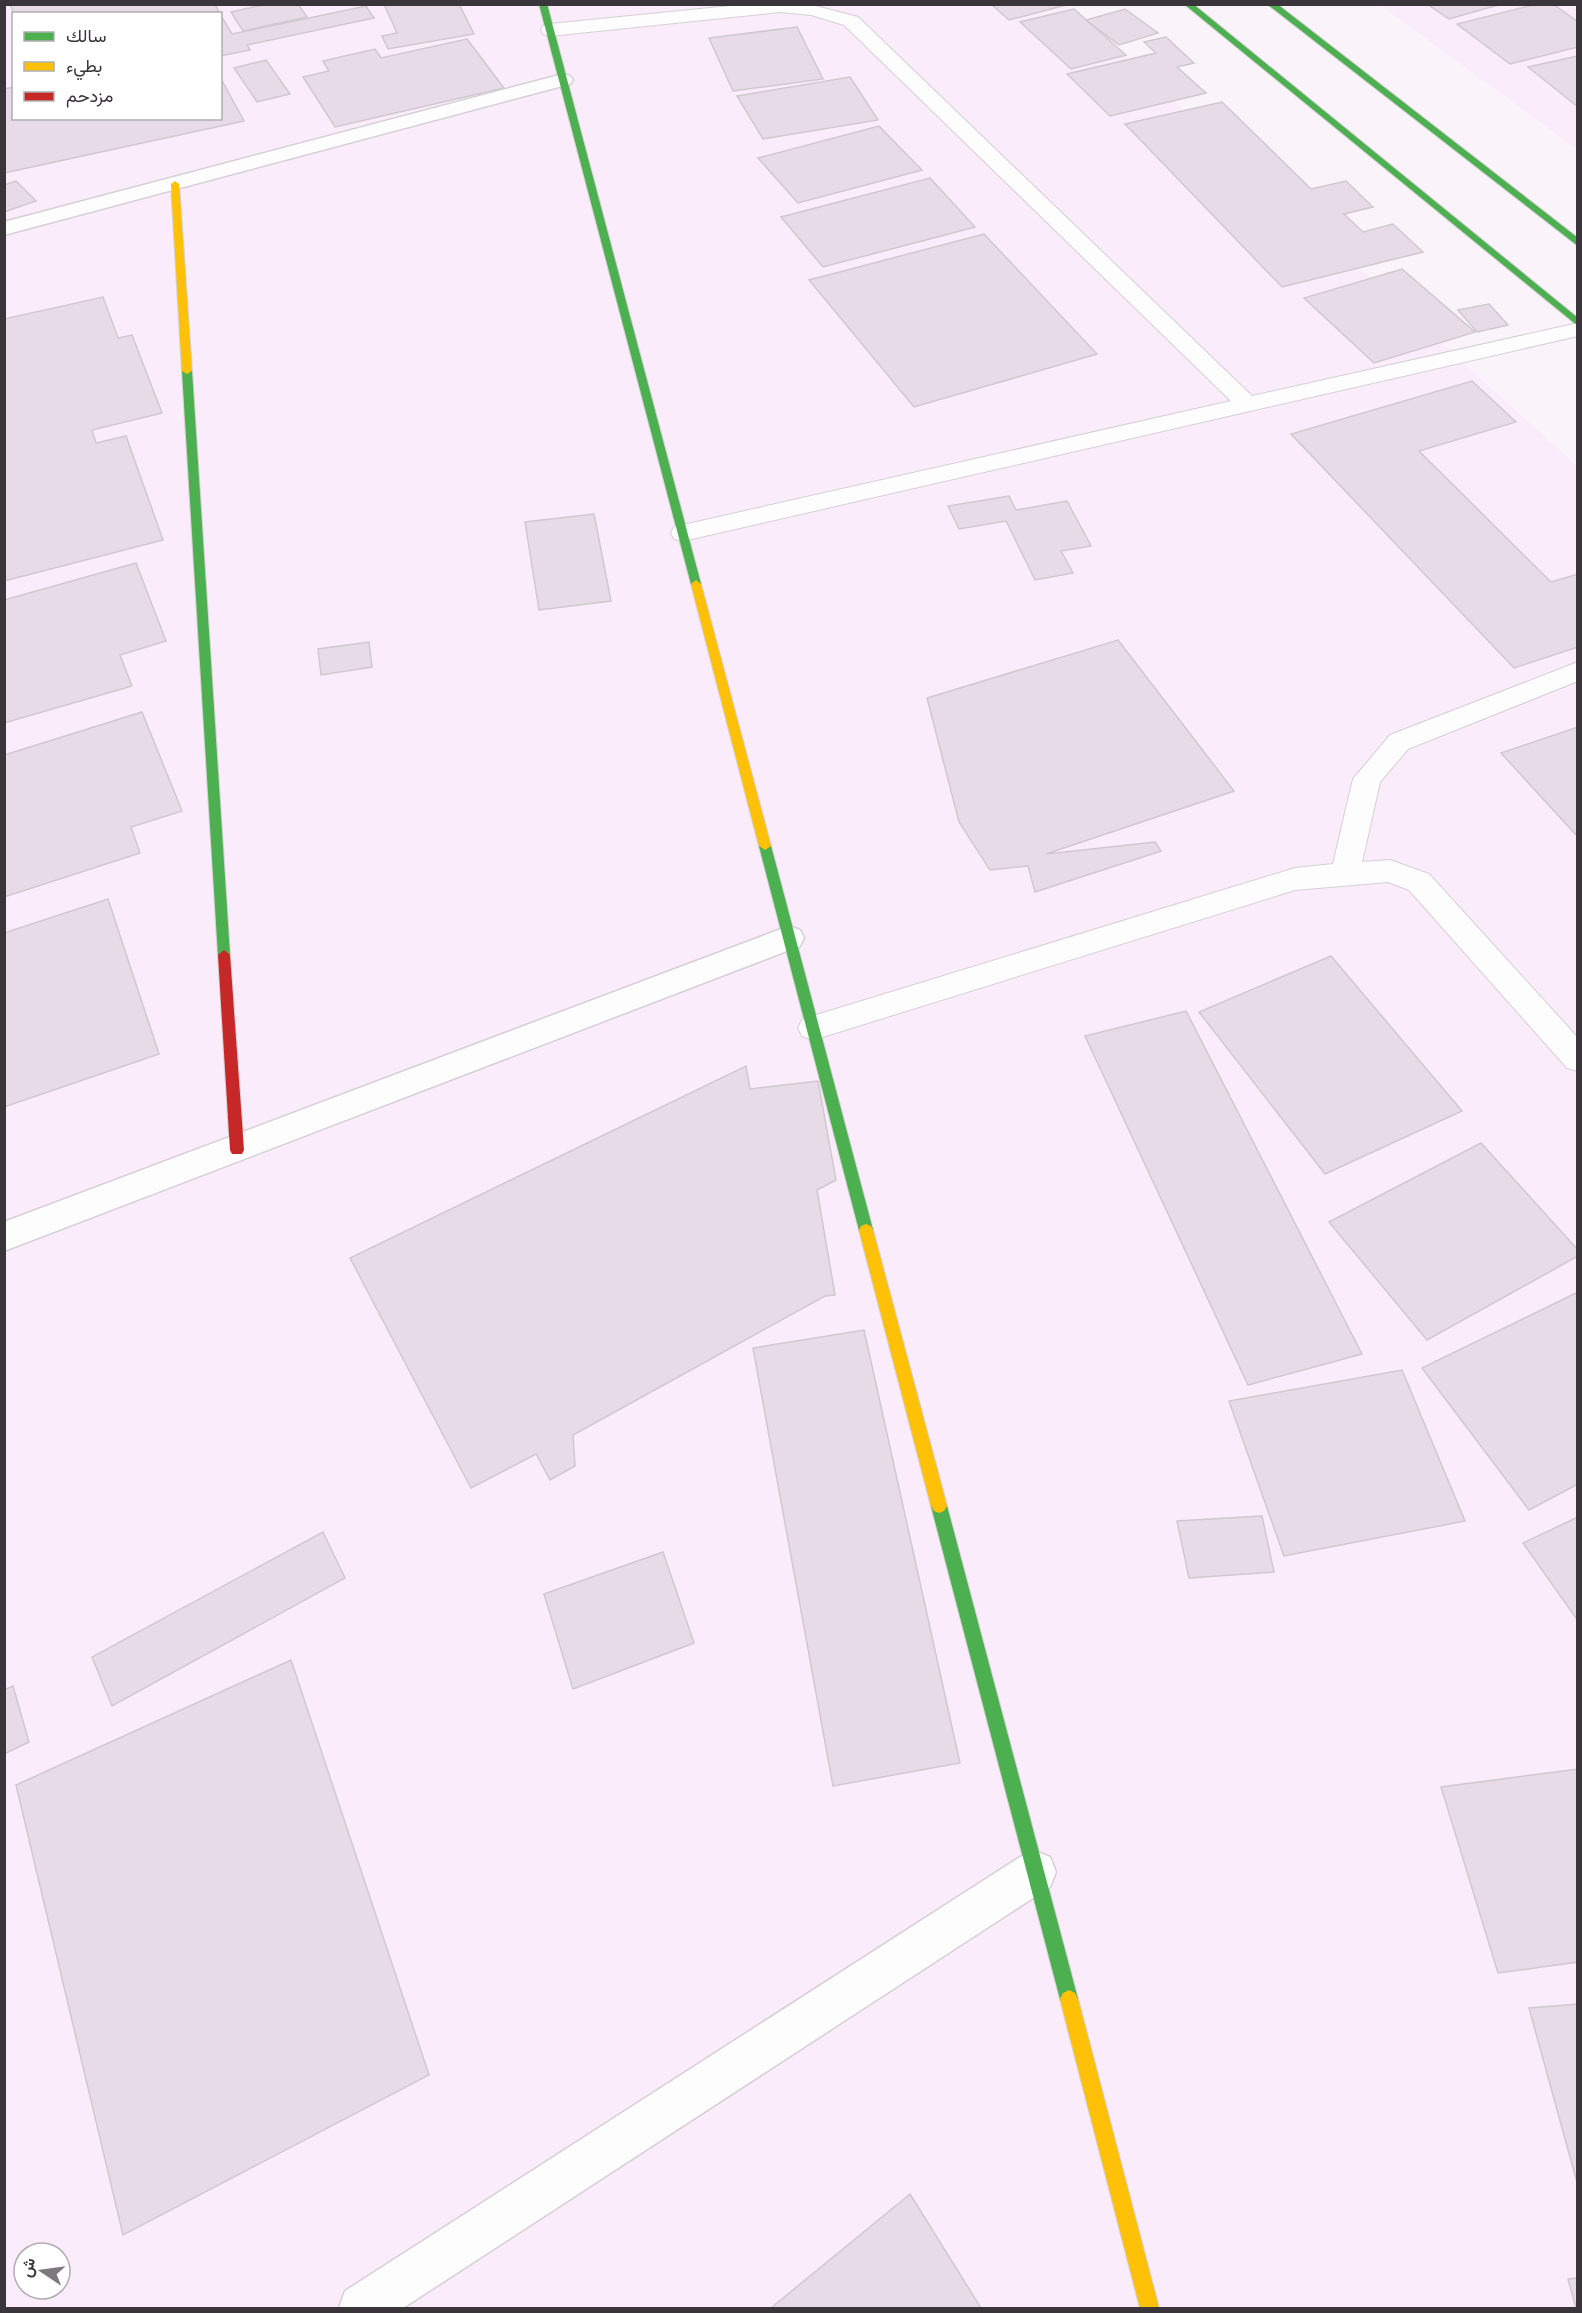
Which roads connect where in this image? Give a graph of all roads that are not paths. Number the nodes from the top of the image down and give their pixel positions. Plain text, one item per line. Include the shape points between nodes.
1 (543, 4) edge
2 (1188, 4) edge
3 (1271, 4) edge
4 (550, 30) junction
5 (563, 80) junction
6 (175, 184) junction
7 (4, 229) edge
8 (1578, 243) edge
9 (1578, 323) edge
10 (1578, 329) edge
11 (1247, 404) junction
12 (683, 532) junction
13 (1578, 671) edge
14 (1345, 873) junction
15 (789, 938) junction
16 (813, 1028) junction
17 (1578, 1059) edge
18 (237, 1149) junction
19 (4, 1237) edge
20 (1035, 1872) junction
21 (362, 2308) edge
22 (1150, 2308) edge

1 - 4 street
2 - 9 street
3 - 8 street
4 - 5 street
4 - 11 lane via 780,7 812,10 851,21
5 - 6 street
5 - 12 street
6 - 7 street
6 - 18 street
10 - 11 lane
11 - 12 lane
12 - 15 street
13 - 14 lane via 1399,742 1367,779
14 - 16 lane via 1294,879
14 - 17 lane via 1390,871 1419,882
15 - 16 street
15 - 18 street
16 - 20 street
18 - 19 street
20 - 21 street
20 - 22 street

